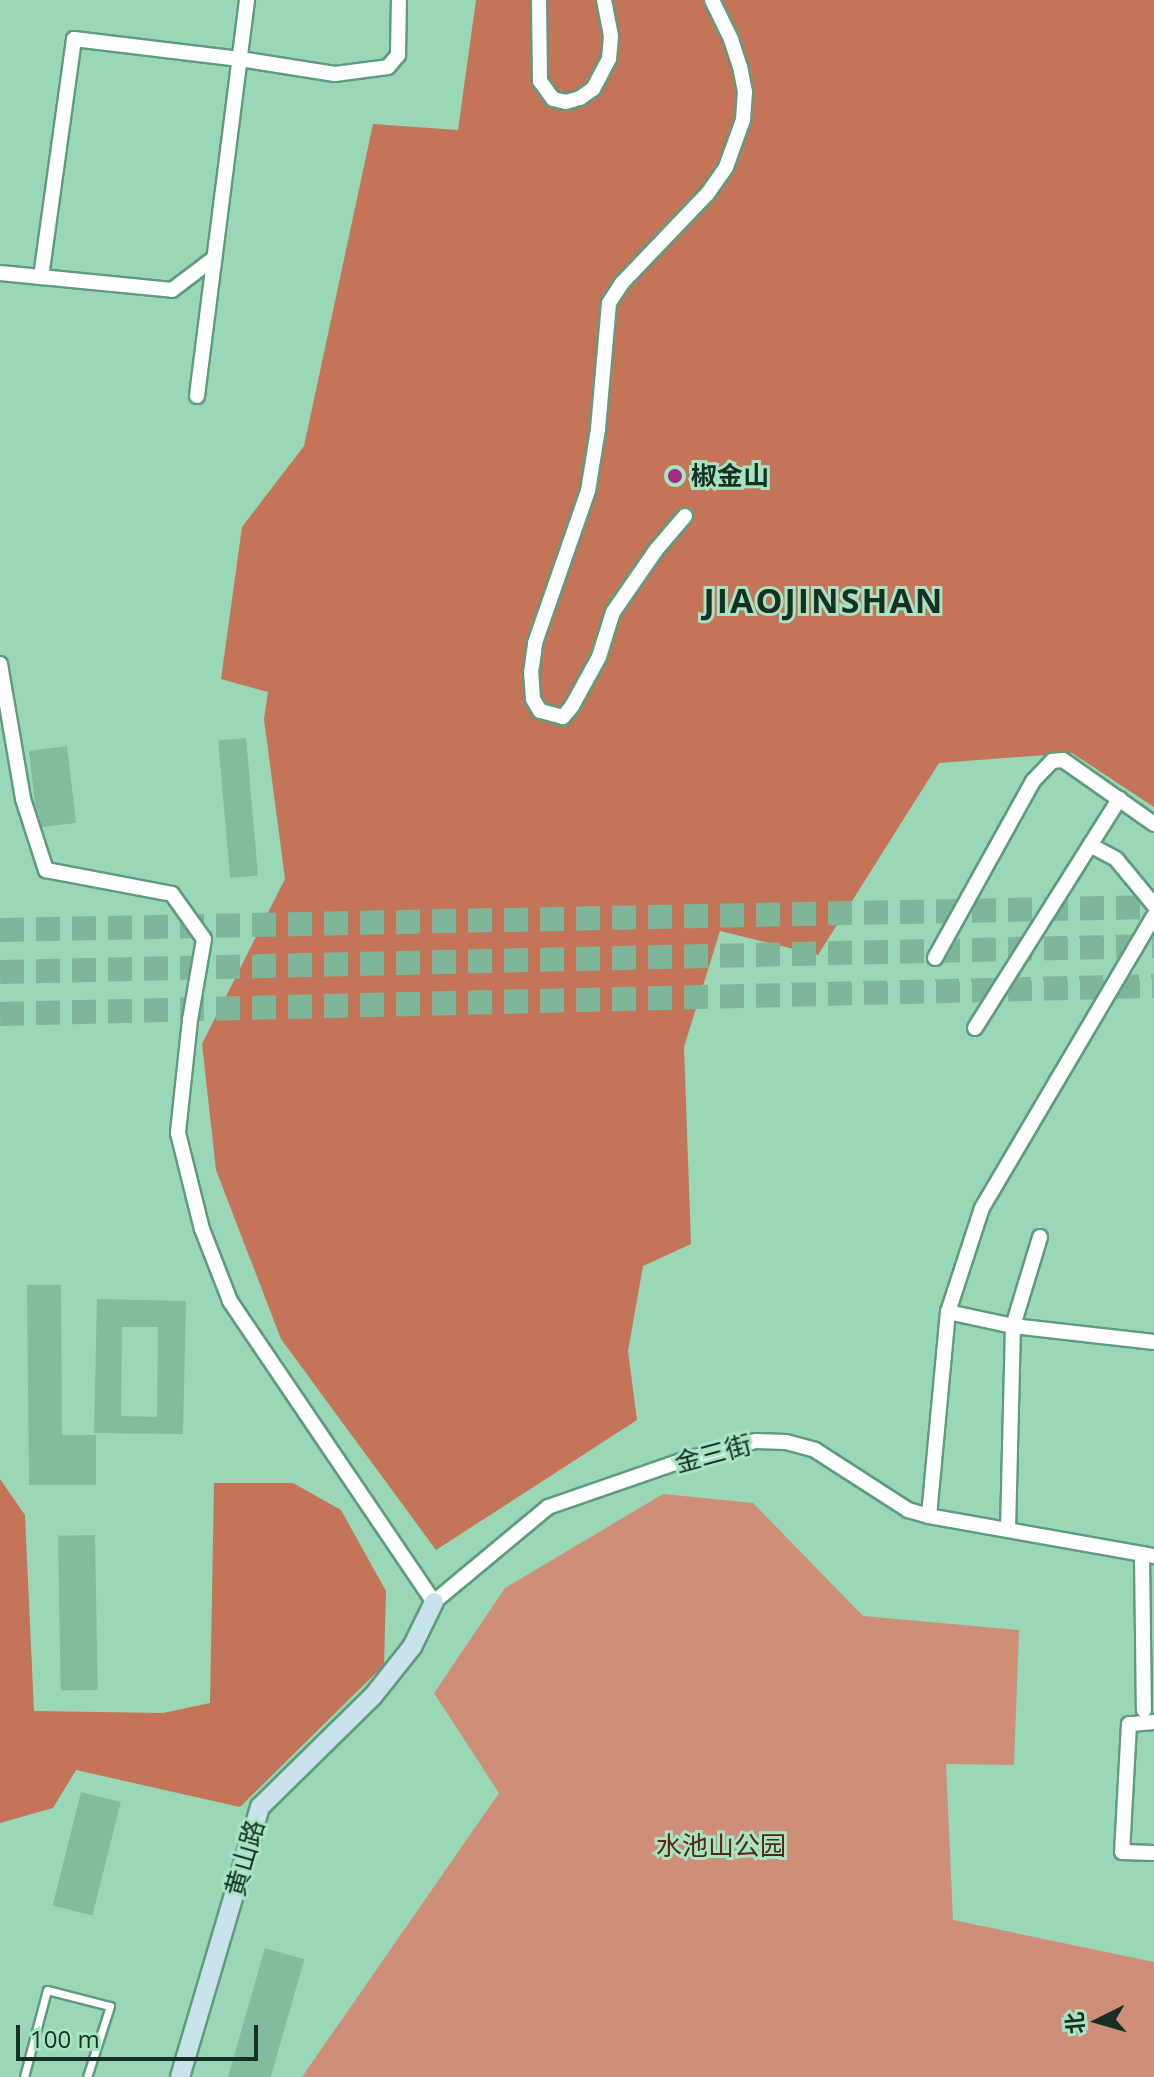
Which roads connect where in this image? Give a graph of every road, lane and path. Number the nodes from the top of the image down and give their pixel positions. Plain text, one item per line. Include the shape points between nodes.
1 (247, 0) edge
2 (399, 0) edge
3 (539, 0) edge
4 (604, 0) edge
5 (712, 0) edge
6 (240, 59) junction
7 (213, 259) junction
8 (0, 273) edge
9 (41, 277) junction
10 (197, 396) dead end
11 (685, 516) dead end
12 (0, 664) edge
13 (1119, 799) junction
14 (1154, 824) edge
15 (1090, 845) junction
16 (1154, 905) edge
17 (1154, 916) edge
18 (935, 958) dead end
19 (975, 1028) dead end
20 (1040, 1237) dead end
21 (948, 1312) junction
22 (1013, 1326) junction
23 (1154, 1342) edge
24 (929, 1516) junction
25 (1008, 1530) junction
26 (1148, 1555) edge
27 (434, 1602) junction
28 (1149, 1716) edge
29 (1154, 1853) edge
30 (24, 2077) edge
31 (87, 2077) edge
32 (180, 2077) edge

1 - 6 street
2 - 6 street via 398,55 388,67 335,74
3 - 4 street via 540,81 553,99 566,102 593,89 609,59
5 - 11 street via 740,67 743,120 726,167 708,193 609,303 588,491 535,643 531,673 533,699 540,711 563,717 572,706 599,657 613,612
6 - 7 street
6 - 9 street via 74,39
7 - 9 street via 172,290
7 - 10 street
8 - 9 street
12 - 27 street via 23,799 46,870 172,894 204,939 178,1133 202,1229 230,1301
13 - 14 street
13 - 15 street
13 - 18 street via 1063,760 1052,761 1033,781
15 - 16 street via 1116,859
15 - 19 street
17 - 21 street via 982,1208
20 - 22 street
21 - 22 street
21 - 24 street
22 - 23 street
22 - 25 street
24 - 25 street, 金三街
24 - 27 street, 金三街 via 908,1510 815,1450 756,1441 548,1507
25 - 26 street, 金三街
26 - 28 street
27 - 32 street, 黄山路 via 412,1647 373,1696 260,1807
28 - 29 street via 1129,1724 1122,1852
30 - 31 lane via 47,1990 110,2006

